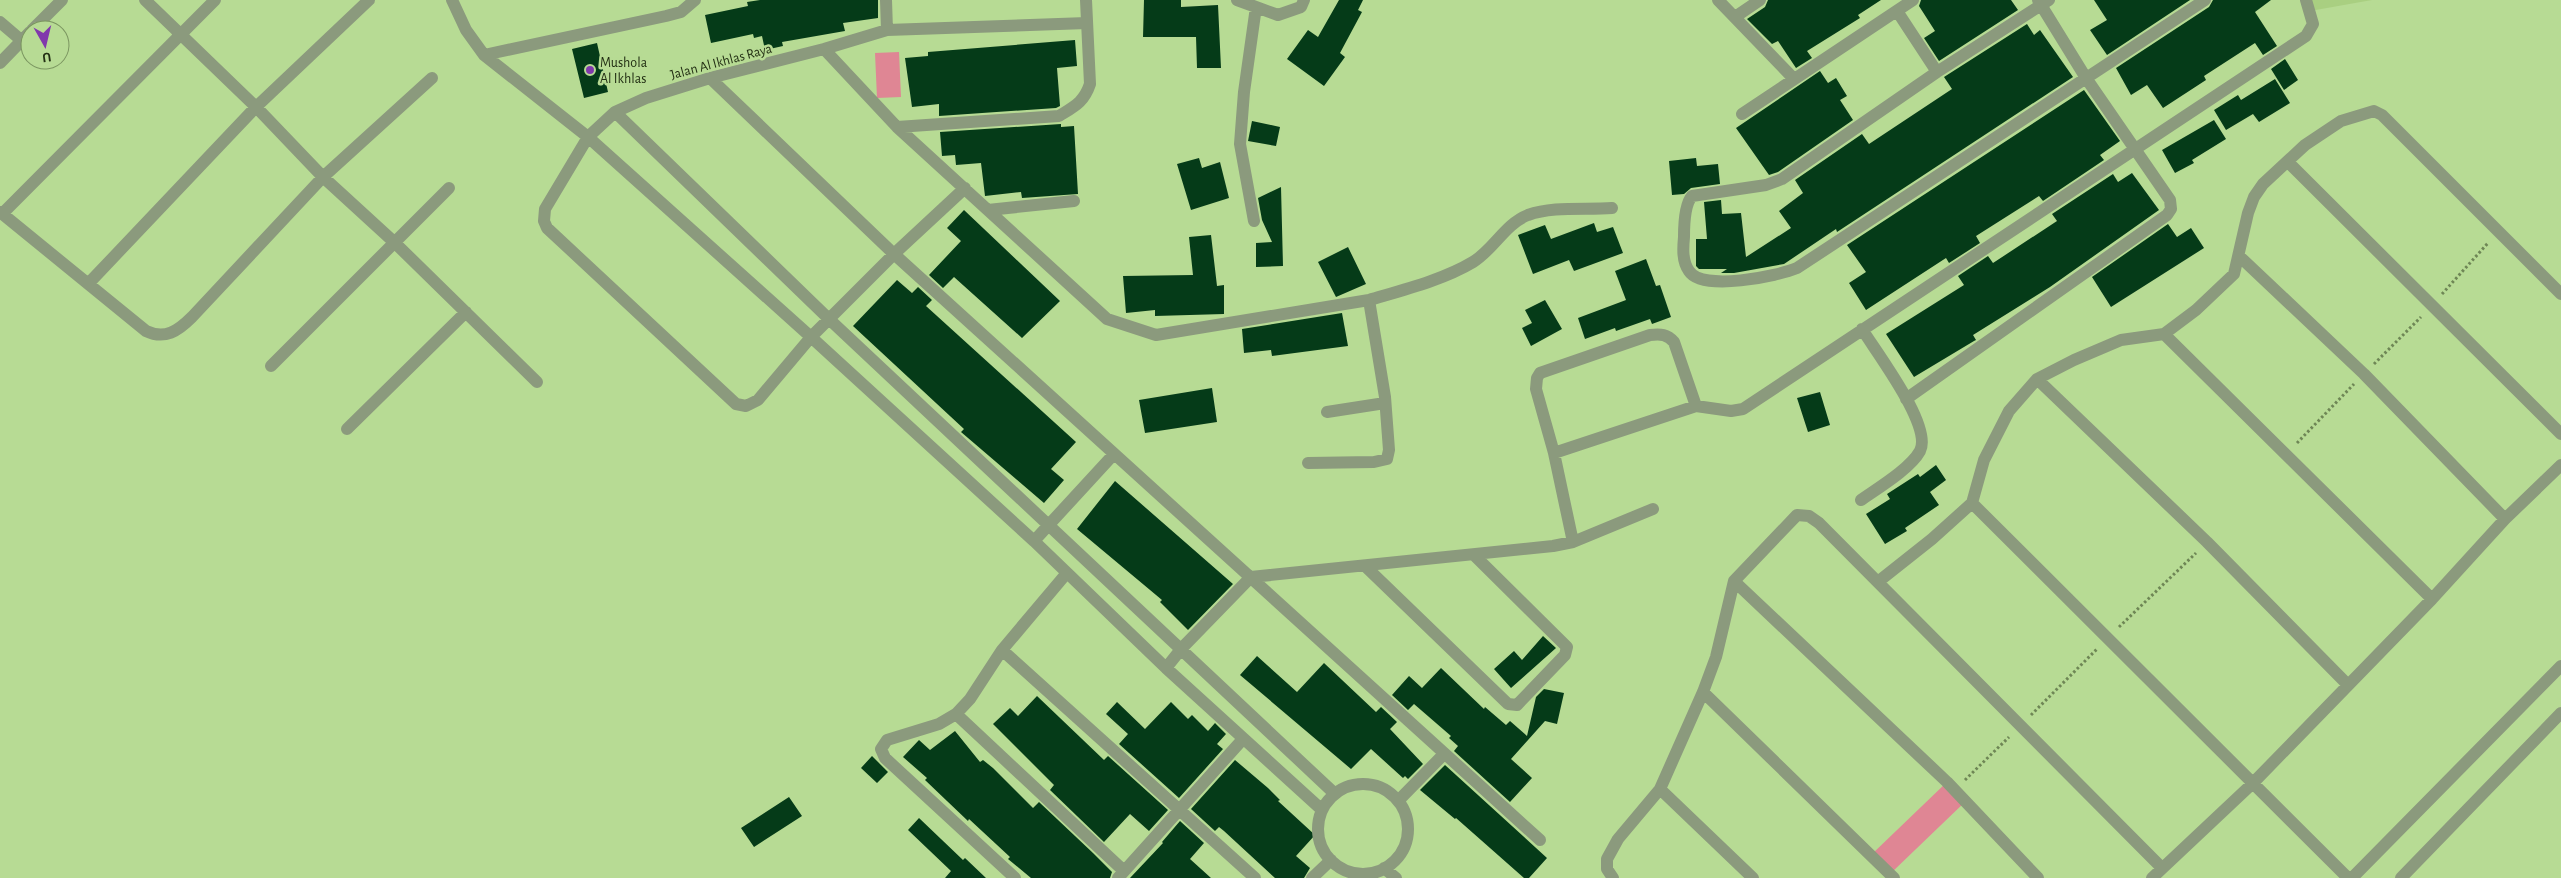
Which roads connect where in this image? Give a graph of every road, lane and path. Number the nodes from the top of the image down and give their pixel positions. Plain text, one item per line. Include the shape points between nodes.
1 (62, 0) edge
2 (146, 0) edge
3 (215, 0) edge
4 (369, 0) edge
5 (452, 0) edge
6 (695, 0) edge
7 (886, 0) edge
8 (1086, 0) edge
9 (1237, 0) edge
10 (1304, 0) edge
11 (1718, 0) edge
12 (1760, 0) edge
13 (1913, 0) edge
14 (2205, 0) edge
15 (2306, 0) edge
16 (2043, 2) edge
17 (1256, 7) junction
18 (1897, 11) junction
19 (1735, 17) junction
20 (42, 20) edge
21 (0, 22) edge
22 (1087, 23) junction
23 (887, 30) junction
24 (20, 31) edge
25 (179, 34) junction
26 (20, 42) edge
27 (824, 50) junction
28 (484, 56) junction
29 (0, 63) edge
30 (1937, 72) junction
31 (432, 78) dead end
32 (710, 78) junction
33 (2086, 78) junction
34 (1794, 79) junction
35 (256, 107) junction
36 (615, 112) junction
37 (1742, 114) dead end
38 (897, 127) junction
39 (588, 136) junction
40 (2136, 148) junction
41 (2288, 162) junction
42 (323, 176) junction
43 (448, 188) dead end
44 (965, 188) junction
45 (1074, 201) dead end
46 (1612, 208) dead end
47 (988, 210) junction
48 (1, 213) edge
49 (1254, 221) dead end
50 (2498, 232) junction
51 (394, 242) junction
52 (894, 254) junction
53 (2240, 256) junction
54 (88, 284) junction
55 (2561, 294) edge
56 (1369, 300) junction
57 (2433, 304) junction
58 (466, 312) junction
59 (830, 320) junction
60 (1862, 329) junction
61 (2164, 334) junction
62 (811, 337) junction
63 (271, 366) dead end
64 (2364, 374) junction
65 (2037, 379) junction
66 (537, 382) dead end
67 (1906, 399) junction
68 (1386, 403) junction
69 (1696, 406) junction
70 (1327, 412) dead end
71 (348, 430) dead end
72 (2561, 434) edge
73 (1114, 454) junction
74 (1554, 454) junction
75 (2286, 454) junction
76 (1308, 463) dead end
77 (2561, 465) edge
78 (1862, 500) dead end
79 (1972, 503) junction
80 (1653, 509) dead end
81 (2505, 519) junction
82 (1048, 526) junction
83 (1034, 542) junction
84 (1573, 542) junction
85 (2207, 542) junction
86 (1475, 556) junction
87 (1365, 566) junction
88 (1066, 574) junction
89 (1252, 578) junction
90 (1734, 581) junction
91 (1879, 581) junction
92 (2432, 599) junction
93 (2107, 638) junction
94 (1182, 648) junction
95 (1002, 650) junction
96 (2561, 666) edge
97 (1166, 668) junction
98 (2348, 685) junction
99 (1703, 692) junction
100 (2561, 713) edge
101 (956, 714) junction
102 (2022, 725) junction
103 (1243, 739) junction
104 (1444, 754) junction
105 (2252, 784) junction
106 (1660, 789) junction
107 (1955, 790) junction
108 (1334, 793) junction
109 (1398, 801) junction
110 (1321, 809) junction
111 (1180, 810) junction
112 (1540, 840) dead end
113 (1331, 860) junction
114 (1384, 868) junction
115 (2162, 868) junction
116 (1121, 874) edge
117 (1247, 876) edge
118 (1015, 878) edge
119 (1312, 878) edge
120 (1396, 878) edge
121 (1613, 878) edge
122 (1753, 878) edge
123 (1894, 878) edge
124 (2038, 878) edge
125 (2152, 878) edge
126 (2350, 878) edge
127 (2401, 878) edge

1 - 20 street
2 - 25 street
3 - 25 street
4 - 35 street
5 - 28 street via 473,42
6 - 28 street via 681,12 666,16
7 - 23 street
8 - 22 street
9 - 17 street
10 - 17 street via 1302,7 1278,15
11 - 19 street
12 - 19 street
13 - 18 street
14 - 33 street
15 - 40 street via 2313,24 2306,36
16 - 30 street
16 - 33 street
17 - 49 street via 1240,144
18 - 30 street
18 - 34 street
19 - 34 street
21 - 24 street
22 - 23 street, Jalan Al Ikhlas Raya
22 - 38 street via 1090,84 1086,96 1059,116
23 - 27 street, Jalan Al Ikhlas Raya
25 - 35 street
25 - 48 street
26 - 29 street
27 - 32 street, Jalan Al Ikhlas Raya
27 - 38 street
28 - 39 street
30 - 33 street via 1782,179 1756,187 1692,196 1688,203 1683,253 1689,272 1706,280 1736,280 1761,279 1797,268
31 - 42 street
32 - 36 street, Jalan Al Ikhlas Raya via 646,98
32 - 52 street
33 - 40 street
34 - 37 street
35 - 42 street
35 - 54 street
36 - 39 street, Jalan Al Ikhlas Raya
36 - 59 street
38 - 44 street
39 - 62 street
39 - 62 street, Jalan Al Ikhlas Raya via 545,209 547,228 736,404 746,406 758,400
40 - 60 street
40 - 67 street via 2170,200 2170,212
41 - 50 street via 2305,145 2341,121 2374,112 2398,130
41 - 53 street via 2263,184 2254,197
41 - 57 street
42 - 51 street
42 - 54 street via 192,318 172,334 146,331
43 - 51 street
44 - 47 street
44 - 52 street, Jalan Al Ikhlas Raya
45 - 47 street
46 - 56 street via 1546,211 1530,215 1515,221 1473,262
47 - 56 street via 1107,319 1156,336
48 - 54 street
50 - 55 street
50 - 57 path
51 - 58 street
51 - 63 street
52 - 59 street, Jalan Al Ikhlas Raya
52 - 73 street
53 - 61 street via 2234,274 2222,287
53 - 64 street
56 - 68 street
57 - 64 path
57 - 72 street
58 - 66 street
58 - 71 street
59 - 62 street, Jalan Al Ikhlas Raya
59 - 82 street
60 - 67 street
60 - 69 street via 1743,409 1731,411
61 - 65 street via 2121,340
61 - 75 street
62 - 83 street
64 - 75 path
64 - 81 street
65 - 79 street via 2009,411 1984,460
65 - 85 street
67 - 78 street via 1923,438 1920,450 1913,460
68 - 70 street
68 - 76 street via 1387,459
69 - 74 street
69 - 74 street via 1674,342 1661,334 1546,369 1537,378 1536,389
73 - 82 street
73 - 89 street
74 - 84 street
75 - 92 street
77 - 81 street
79 - 91 street
79 - 93 street
80 - 84 street
81 - 92 street
82 - 83 street
82 - 94 street
83 - 88 street
84 - 86 street
85 - 93 path
85 - 98 street
86 - 87 street
86 - 87 street via 1566,647 1565,655 1517,705 1508,704
87 - 89 street
88 - 95 street
88 - 97 street
89 - 94 street
89 - 104 street
90 - 91 street via 1797,515 1802,515 1819,523
90 - 99 street via 1716,658
90 - 107 street
91 - 102 street
92 - 98 street
93 - 102 path
93 - 105 street
94 - 97 street
94 - 108 street
95 - 101 street via 970,699
95 - 111 street
96 - 126 street
97 - 103 street
98 - 105 street
99 - 106 street
99 - 123 street
100 - 127 street
101 - 116 street
101 - 118 street via 939,724 887,740 882,744 882,753
102 - 107 path
102 - 115 street
103 - 110 street
103 - 111 street
104 - 109 street
104 - 112 street
105 - 115 street
105 - 126 street
106 - 121 street via 1618,839 1607,859 1607,869
106 - 122 street
107 - 124 street
108 - 109 street via 1352,784 1373,784 1391,792
108 - 110 street
109 - 114 street via 1404,808 1409,828 1404,848 1392,864
110 - 113 street via 1316,829 1321,849
111 - 116 street
111 - 117 street
113 - 114 street via 1352,874 1373,873
113 - 119 street
114 - 120 street
115 - 125 street

